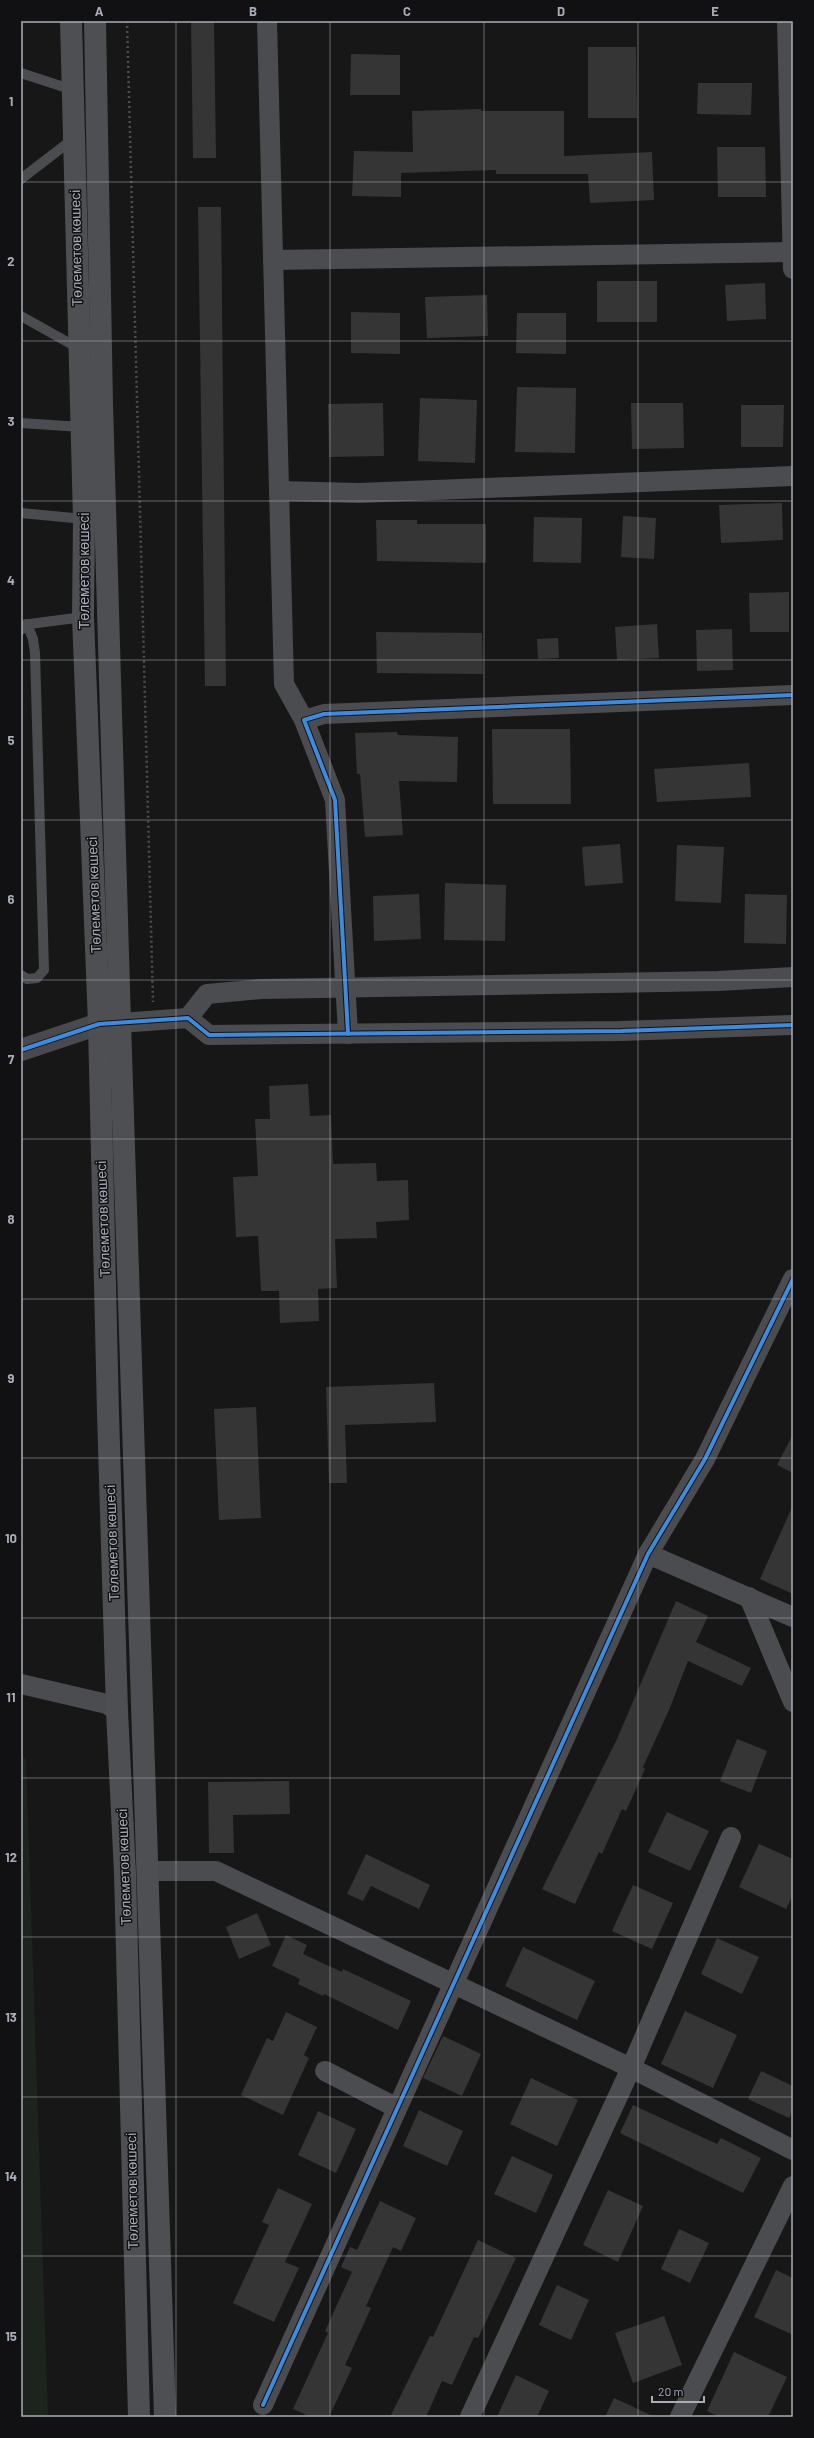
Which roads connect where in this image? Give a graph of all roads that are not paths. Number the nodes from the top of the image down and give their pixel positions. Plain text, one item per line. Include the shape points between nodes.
1 (71, 21) edge
2 (95, 21) edge
3 (268, 21) edge
4 (787, 21) edge
5 (21, 73) edge
6 (73, 90) junction
7 (791, 109) edge
8 (73, 139) junction
9 (21, 179) edge
10 (273, 260) junction
11 (793, 260) edge
12 (21, 316) edge
13 (102, 342) junction
14 (78, 348) junction
15 (21, 423) edge
16 (81, 427) junction
17 (793, 476) edge
18 (279, 491) junction
19 (21, 513) edge
20 (84, 519) junction
21 (84, 617) junction
22 (23, 626) edge
23 (793, 695) edge
24 (304, 720) junction
25 (21, 975) edge
26 (793, 977) edge
27 (347, 988) junction
28 (188, 1018) junction
29 (110, 1024) junction
30 (793, 1025) edge
31 (348, 1034) junction
32 (21, 1050) edge
33 (793, 1279) edge
34 (132, 1371) junction
35 (107, 1376) junction
36 (648, 1554) junction
37 (749, 1597) junction
38 (793, 1617) edge
39 (21, 1684) edge
40 (793, 1702) edge
41 (117, 1711) junction
42 (731, 1837) dead end
43 (149, 1871) junction
44 (454, 1984) junction
45 (631, 2068) junction
46 (325, 2071) dead end
47 (397, 2108) junction
48 (793, 2150) edge
49 (793, 2186) edge
50 (263, 2405) dead end
51 (139, 2417) edge
52 (165, 2417) edge
53 (470, 2417) edge
54 (680, 2417) edge

1 - 6 main road, Төлеметов көшесі
2 - 13 main road, Төлеметов көшесі
3 - 10 street
4 - 7 street
5 - 6 lane
6 - 8 main road, Төлеметов көшесі
7 - 11 street
8 - 9 lane
8 - 14 main road, Төлеметов көшесі
10 - 11 street
10 - 18 street
12 - 14 lane
13 - 14 lane
13 - 29 main road, Төлеметов көшесі
14 - 16 main road, Төлеметов көшесі
15 - 16 lane
16 - 20 main road, Төлеметов көшесі
17 - 18 street via 359,493
18 - 24 street via 284,684
19 - 20 lane
20 - 21 main road, Төлеметов көшесі
21 - 22 lane
21 - 29 main road, Төлеметов көшесі
22 - 25 lane via 33,639 35,653 44,970 37,978 27,979
23 - 24 street via 324,714
24 - 27 street via 335,800
26 - 27 street via 718,981
27 - 28 street via 261,989 207,994
27 - 31 street
28 - 29 street
28 - 31 street via 209,1035
29 - 32 street
29 - 34 main road, Төлеметов көшесі
29 - 35 main road, Төлеметов көшесі
30 - 31 street
33 - 36 street via 705,1459
34 - 35 main road
34 - 43 main road, Төлеметов көшесі
35 - 41 main road, Төлеметов көшесі
36 - 37 street
36 - 44 street
37 - 38 street
37 - 40 street
39 - 41 street via 107,1704
41 - 51 main road, Төлеметов көшесі via 125,1873
42 - 45 street
43 - 44 street via 216,1871
43 - 52 main road, Төлеметов көшесі
44 - 45 street
44 - 47 street
45 - 48 street
45 - 53 street
46 - 47 street
47 - 50 street
49 - 54 street

